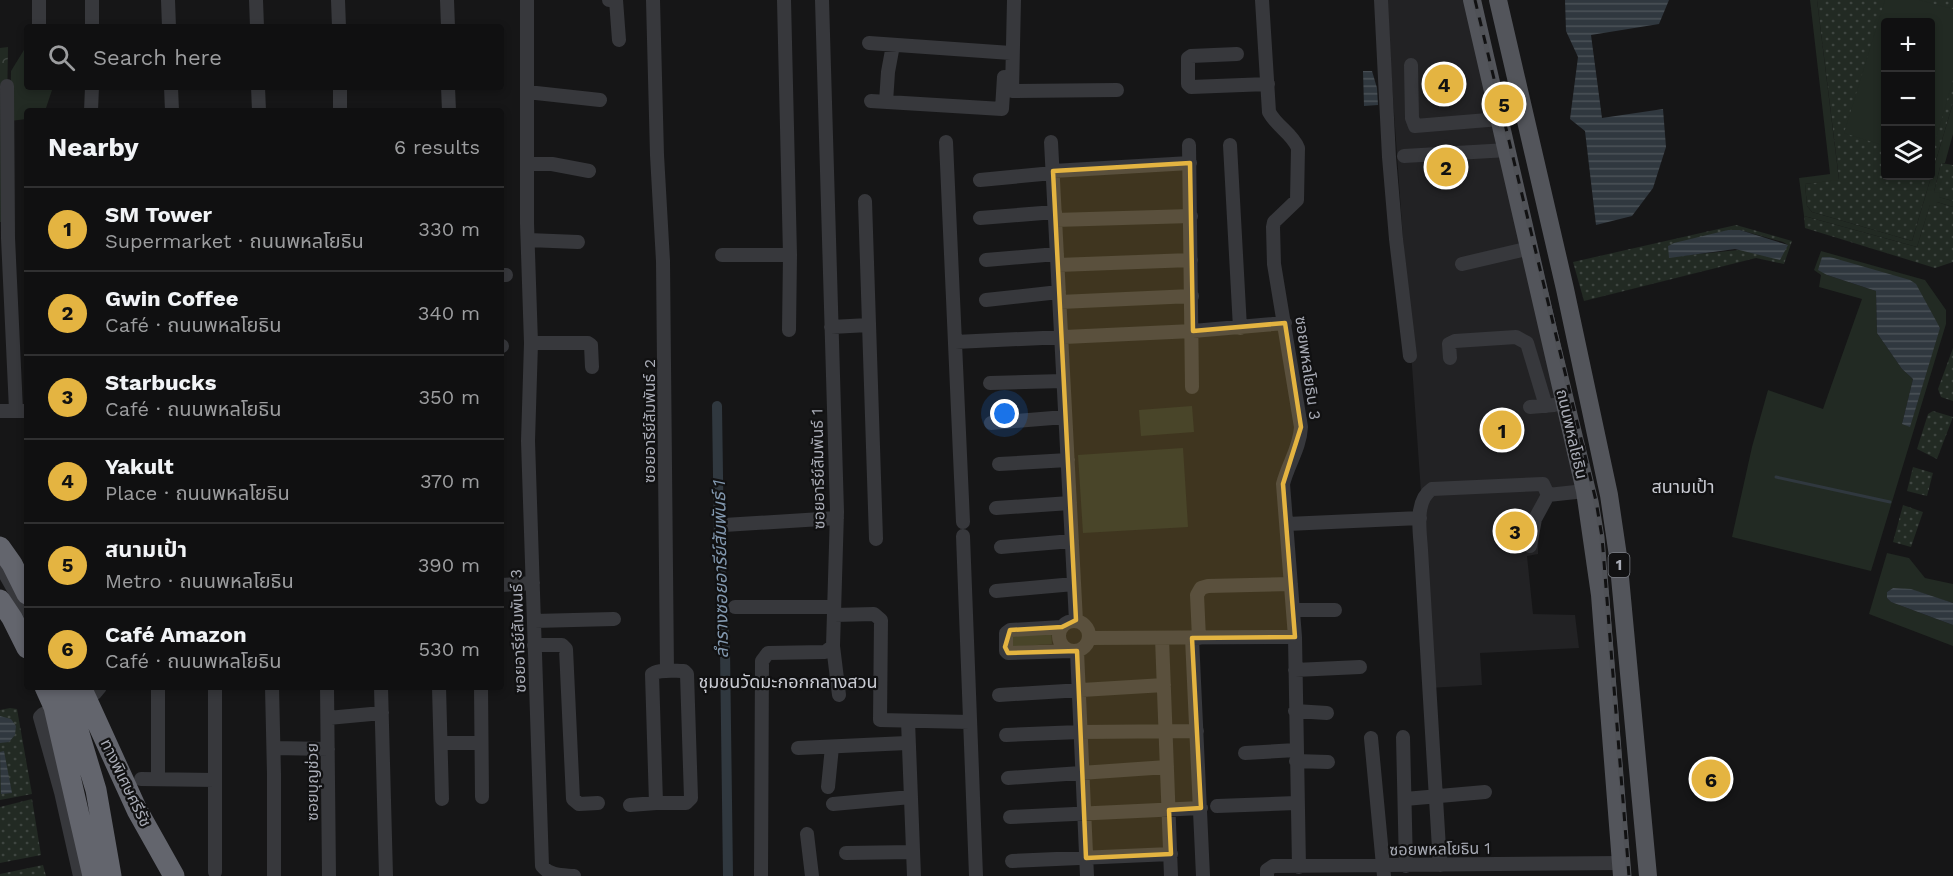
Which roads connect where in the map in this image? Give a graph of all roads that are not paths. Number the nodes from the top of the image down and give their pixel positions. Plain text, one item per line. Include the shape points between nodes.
1 (39, 0) edge
2 (92, 0) edge
3 (168, 0) edge
4 (256, 0) edge
5 (338, 0) edge
6 (447, 0) edge
7 (526, 0) edge
8 (609, 0) edge
9 (653, 0) edge
10 (784, 0) edge
11 (822, 0) edge
12 (1014, 0) edge
13 (1262, 0) edge
14 (1381, 0) edge
15 (1472, 0) edge
16 (1498, 0) edge
17 (39, 24) edge
18 (92, 24) edge
19 (169, 24) edge
20 (257, 24) edge
21 (339, 24) edge
22 (447, 24) edge
23 (619, 40) dead end
24 (869, 44) dead end
25 (893, 45) junction
26 (1008, 53) junction
27 (1237, 54) dead end
28 (1411, 65) dead end
29 (1008, 68) junction
30 (1268, 84) junction
31 (7, 86) dead end
32 (92, 90) edge
33 (171, 90) edge
34 (258, 90) edge
35 (340, 90) edge
36 (448, 90) edge
37 (1117, 90) dead end
38 (526, 92) junction
39 (600, 100) dead end
40 (871, 101) dead end
41 (886, 102) junction
42 (92, 108) edge
43 (172, 108) edge
44 (259, 108) edge
45 (340, 108) edge
46 (448, 108) edge
47 (1500, 119) junction
48 (946, 142) dead end
49 (1051, 142) dead end
50 (1190, 145) dead end
51 (1230, 145) dead end
52 (1508, 150) junction
53 (1404, 156) dead end
54 (1190, 163) junction
55 (527, 164) junction
56 (589, 171) dead end
57 (1053, 172) junction
58 (980, 180) dead end
59 (865, 201) dead end
60 (1055, 216) junction
61 (1191, 216) junction
62 (980, 218) dead end
63 (528, 240) junction
64 (578, 242) dead end
65 (722, 255) dead end
66 (790, 255) junction
67 (1532, 256) junction
68 (1057, 259) junction
69 (1558, 259) junction
70 (986, 260) dead end
71 (1191, 260) junction
72 (1462, 264) dead end
73 (1192, 296) junction
74 (1059, 297) junction
75 (986, 300) dead end
76 (1286, 323) junction
77 (869, 325) junction
78 (831, 327) junction
79 (1240, 328) junction
80 (789, 330) dead end
81 (1192, 331) junction
82 (1061, 337) junction
83 (955, 342) junction
84 (531, 343) junction
85 (1410, 356) dead end
86 (1450, 358) dead end
87 (592, 368) dead end
88 (1064, 381) junction
89 (990, 384) dead end
90 (1192, 387) dead end
91 (1565, 404) junction
92 (1546, 406) junction
93 (1530, 407) dead end
94 (0, 411) edge
95 (21, 411) edge
96 (1065, 417) junction
97 (991, 423) dead end
98 (1068, 460) junction
99 (999, 464) dead end
100 (1585, 491) junction
101 (1548, 495) junction
102 (1070, 503) junction
103 (996, 508) dead end
104 (837, 518) junction
105 (1420, 518) junction
106 (963, 522) dead end
107 (1287, 524) junction
108 (724, 525) dead end
109 (963, 536) dead end
110 (876, 539) dead end
111 (1072, 541) junction
112 (1530, 546) dead end
113 (0, 547) edge
114 (1001, 547) dead end
115 (0, 565) edge
116 (24, 581) edge
117 (533, 583) junction
118 (1074, 584) junction
119 (1291, 584) junction
120 (504, 585) edge
121 (996, 591) dead end
122 (14, 596) edge
123 (735, 607) dead end
124 (24, 609) edge
125 (1293, 610) junction
126 (1335, 610) dead end
127 (833, 611) junction
128 (614, 619) dead end
129 (534, 621) junction
130 (1076, 621) junction
131 (1062, 627) junction
132 (1294, 637) junction
133 (1090, 638) junction
134 (1162, 638) junction
135 (1196, 638) junction
136 (24, 642) edge
137 (534, 645) junction
138 (833, 646) junction
139 (1074, 651) junction
140 (1360, 667) dead end
141 (1295, 670) junction
142 (666, 671) junction
143 (1164, 685) junction
144 (46, 690) edge
145 (98, 690) edge
146 (158, 690) edge
147 (215, 690) edge
148 (272, 690) edge
149 (327, 690) edge
150 (381, 690) edge
151 (439, 690) edge
152 (481, 690) edge
153 (72, 691) edge
154 (1078, 691) junction
155 (839, 695) dead end
156 (999, 695) dead end
157 (1295, 711) junction
158 (382, 713) junction
159 (1327, 713) dead end
160 (328, 718) junction
161 (908, 721) junction
162 (970, 722) junction
163 (1197, 731) junction
164 (1080, 732) junction
165 (1166, 732) junction
166 (1006, 735) dead end
167 (1403, 737) dead end
168 (1371, 738) dead end
169 (1635, 742) junction
170 (441, 743) junction
171 (481, 743) junction
172 (907, 743) junction
173 (1611, 743) junction
174 (832, 747) junction
175 (274, 748) junction
176 (798, 748) dead end
177 (328, 749) junction
178 (1245, 753) dead end
179 (1296, 756) junction
180 (1328, 762) dead end
181 (1167, 767) junction
182 (1082, 772) junction
183 (158, 778) junction
184 (1008, 778) dead end
185 (141, 779) dead end
186 (215, 780) junction
187 (828, 787) dead end
188 (1485, 792) dead end
189 (482, 797) dead end
190 (911, 797) junction
191 (1435, 797) junction
192 (442, 799) dead end
193 (1405, 799) junction
194 (598, 803) dead end
195 (656, 803) junction
196 (1296, 803) junction
197 (833, 804) dead end
198 (630, 805) dead end
199 (1217, 806) dead end
200 (1201, 808) junction
201 (1169, 810) junction
202 (1084, 813) junction
203 (1010, 817) dead end
204 (807, 834) dead end
205 (913, 852) junction
206 (846, 853) dead end
207 (1171, 854) junction
208 (1086, 858) junction
209 (1012, 861) dead end
210 (1440, 865) junction
211 (1406, 866) junction
212 (1299, 867) junction
213 (1622, 869) edge
214 (1497, 870) edge
215 (1548, 870) edge
216 (1355, 871) edge
217 (1383, 871) edge
218 (215, 872) dead end
219 (80, 876) edge
220 (93, 876) edge
221 (111, 876) edge
222 (162, 876) edge
223 (174, 876) edge
224 (274, 876) edge
225 (329, 876) edge
226 (386, 876) edge
227 (574, 876) edge
228 (761, 876) edge
229 (812, 876) edge
230 (914, 876) edge
231 (976, 876) edge
232 (1087, 876) edge
233 (1171, 876) edge
234 (1203, 876) edge
235 (1267, 876) edge
236 (1648, 876) edge

1 - 17 street
2 - 18 street
3 - 19 street
4 - 20 street
5 - 21 street
6 - 22 street
7 - 38 street, ซอยอารีย์สัมพันธ์ 3
8 - 23 street via 616,0
9 - 142 street, ซอยอารีย์สัมพันธ์ 2 via 664,296
10 - 66 street
11 - 78 street, ซอยอารีย์สัมพันธ์ 1
12 - 26 street
13 - 30 street, ซอยพหลโยธิน 3
14 - 85 street via 1389,166
15 - 47 main road, ถนนพหลโยธิน / 1
16 - 69 main road, ถนนพหลโยธิน / 1
24 - 25 street
25 - 26 street
25 - 41 street
26 - 29 street
27 - 30 street via 1191,56 1188,84
28 - 47 street via 1415,126
29 - 37 street via 1012,91
29 - 41 street via 1002,109
30 - 76 street, ซอยพหลโยธิน 3 via 1269,112 1298,148 1297,200 1274,222 1273,228 1274,264
31 - 95 street via 8,238
32 - 42 street
33 - 43 street
34 - 44 street
35 - 45 street
36 - 46 street
38 - 39 street
38 - 55 street, ซอยอารีย์สัมพันธ์ 3
40 - 41 street
47 - 52 main road, ถนนพหลโยธิน / 1
48 - 83 street
49 - 57 street
50 - 54 street
51 - 79 street
52 - 53 street
52 - 67 main road, ถนนพหลโยธิน / 1
54 - 57 street
54 - 61 street
55 - 56 street
55 - 63 street, ซอยอารีย์สัมพันธ์ 3
57 - 58 street
57 - 60 street
59 - 77 street
60 - 61 street
60 - 62 street
60 - 68 street
61 - 71 street
63 - 64 street
63 - 84 street, ซอยอารีย์สัมพันธ์ 3
65 - 66 street
66 - 80 street
67 - 69 main road
67 - 72 street
67 - 91 main road, ถนนพหลโยธิน / 1
68 - 70 street
68 - 71 street
68 - 74 street
69 - 169 main road, ถนนพหลโยธิน / 1 via 1611,506
71 - 73 street
73 - 74 street
73 - 81 street
74 - 75 street
74 - 82 street
76 - 79 street
76 - 107 street, ซอยพหลโยธิน 3 via 1301,427 1283,484
77 - 78 street
77 - 110 street
78 - 104 street, ซอยอารีย์สัมพันธ์ 1
79 - 81 street
81 - 82 street
81 - 90 street
82 - 83 street
82 - 88 street
83 - 106 street
84 - 87 street via 588,343
84 - 117 street, ซอยอารีย์สัมพันธ์ 3 via 528,441
86 - 92 street via 1449,344 1455,341 1516,338 1527,343
88 - 89 street
88 - 96 street
91 - 92 street
91 - 100 main road, ถนนพหลโยธิน / 1
92 - 93 street
94 - 95 street
96 - 97 street
96 - 98 street
98 - 99 street
98 - 102 street
100 - 101 street
100 - 173 main road, ถนนพหลโยธิน / 1 via 1600,595
101 - 105 street via 1543,484 1431,489 1421,503
101 - 112 street via 1535,519
102 - 103 street
102 - 111 street
104 - 108 street
104 - 127 street, ซอยอารีย์สัมพันธ์ 1
105 - 107 street
105 - 191 street
107 - 119 street, ซอยพหลโยธิน 3
109 - 162 street
111 - 114 street
111 - 118 street
113 - 122 highway, bridge via 12,564
115 - 122 street
116 - 122 street
117 - 120 street
117 - 129 street, ซอยอารีย์สัมพันธ์ 3
118 - 121 street
118 - 130 street
119 - 125 street, ซอยพหลโยธิน 3
119 - 135 street via 1201,588 1197,595
122 - 124 street
122 - 136 highway via 12,618
123 - 127 street
125 - 126 street
125 - 132 street, ซอยพหลโยธิน 3
127 - 138 street, ซอยอารีย์สัมพันธ์ 1
127 - 161 street via 879,616 880,720
128 - 129 street
129 - 137 street, ซอยอารีย์สัมพันธ์ 3
130 - 131 street
130 - 133 street via 1088,629
131 - 139 street via 1060,642
131 - 139 street via 1010,630 1006,633 1006,651
132 - 135 street
132 - 141 street, ซอยพหลโยธิน 3
133 - 134 street
133 - 139 street via 1085,647
134 - 135 street
134 - 143 street
135 - 163 street
137 - 194 street via 562,645 566,649 573,799 579,804
137 - 227 street, ซอยอารีย์สัมพันธ์ 3 via 542,866 557,875
138 - 155 street, ซอยอารีย์สัมพันธ์ 1
138 - 228 street via 825,652 768,653 762,661
139 - 154 street
140 - 141 street
141 - 157 street, ซอยพหลโยธิน 3
142 - 195 street via 651,676
142 - 195 street via 687,674 691,798 686,803
143 - 154 street
143 - 165 street
144 - 220 highway, bridge via 54,707
145 - 153 street
146 - 183 street
147 - 186 street
148 - 175 street
149 - 160 street, ซอยบุญช่วย
150 - 158 street
151 - 170 street
152 - 171 street
153 - 219 street via 40,717
153 - 221 highway, bridge via 96,790
153 - 222 street
153 - 223 highway, ทางพิเศษศรีรัช, bridge
154 - 156 street
154 - 164 street
157 - 159 street
157 - 179 street, ซอยพหลโยธิน 3
158 - 160 street
158 - 226 street
160 - 177 street, ซอยบุญช่วย
161 - 162 street
161 - 172 street
162 - 231 street
163 - 165 street
163 - 200 street
164 - 165 street
164 - 166 street
164 - 182 street
165 - 181 street
167 - 193 street
168 - 217 street
169 - 173 main road
169 - 236 main road, ถนนพหลโยธิน / 1
170 - 171 street
170 - 192 street
171 - 189 street
172 - 174 street
172 - 190 street
173 - 213 main road, ถนนพหลโยธิน / 1
174 - 176 street
174 - 187 street
175 - 177 street
175 - 224 street
177 - 225 street, ซอยบุญช่วย
178 - 179 street
179 - 180 street
179 - 196 street, ซอยพหลโยธิน 3
181 - 182 street
181 - 201 street
182 - 184 street
182 - 202 street
183 - 185 street
183 - 186 street
186 - 218 street
188 - 191 street
190 - 197 street
190 - 205 street
191 - 193 street
191 - 210 street
193 - 211 street
195 - 198 street
196 - 199 street
196 - 212 street, ซอยพหลโยธิน 3
200 - 201 street
200 - 234 street
201 - 202 street
201 - 207 street
202 - 203 street
202 - 208 street
204 - 229 street
205 - 206 street
205 - 230 street
207 - 208 street
207 - 233 street
208 - 209 street
208 - 232 street
210 - 211 street, ซอยพหลโยธิน 1
210 - 214 street, ซอยพหลโยธิน 1
211 - 217 street, ซอยพหลโยธิน 1
212 - 216 street, ซอยพหลโยธิน 1
212 - 235 street, ซอยพหลโยธิน 1 via 1273,866 1267,870
213 - 215 street, ซอยพหลโยธิน 1
214 - 215 street, ซอยพหลโยธิน 1
216 - 217 street, ซอยพหลโยธิน 1

